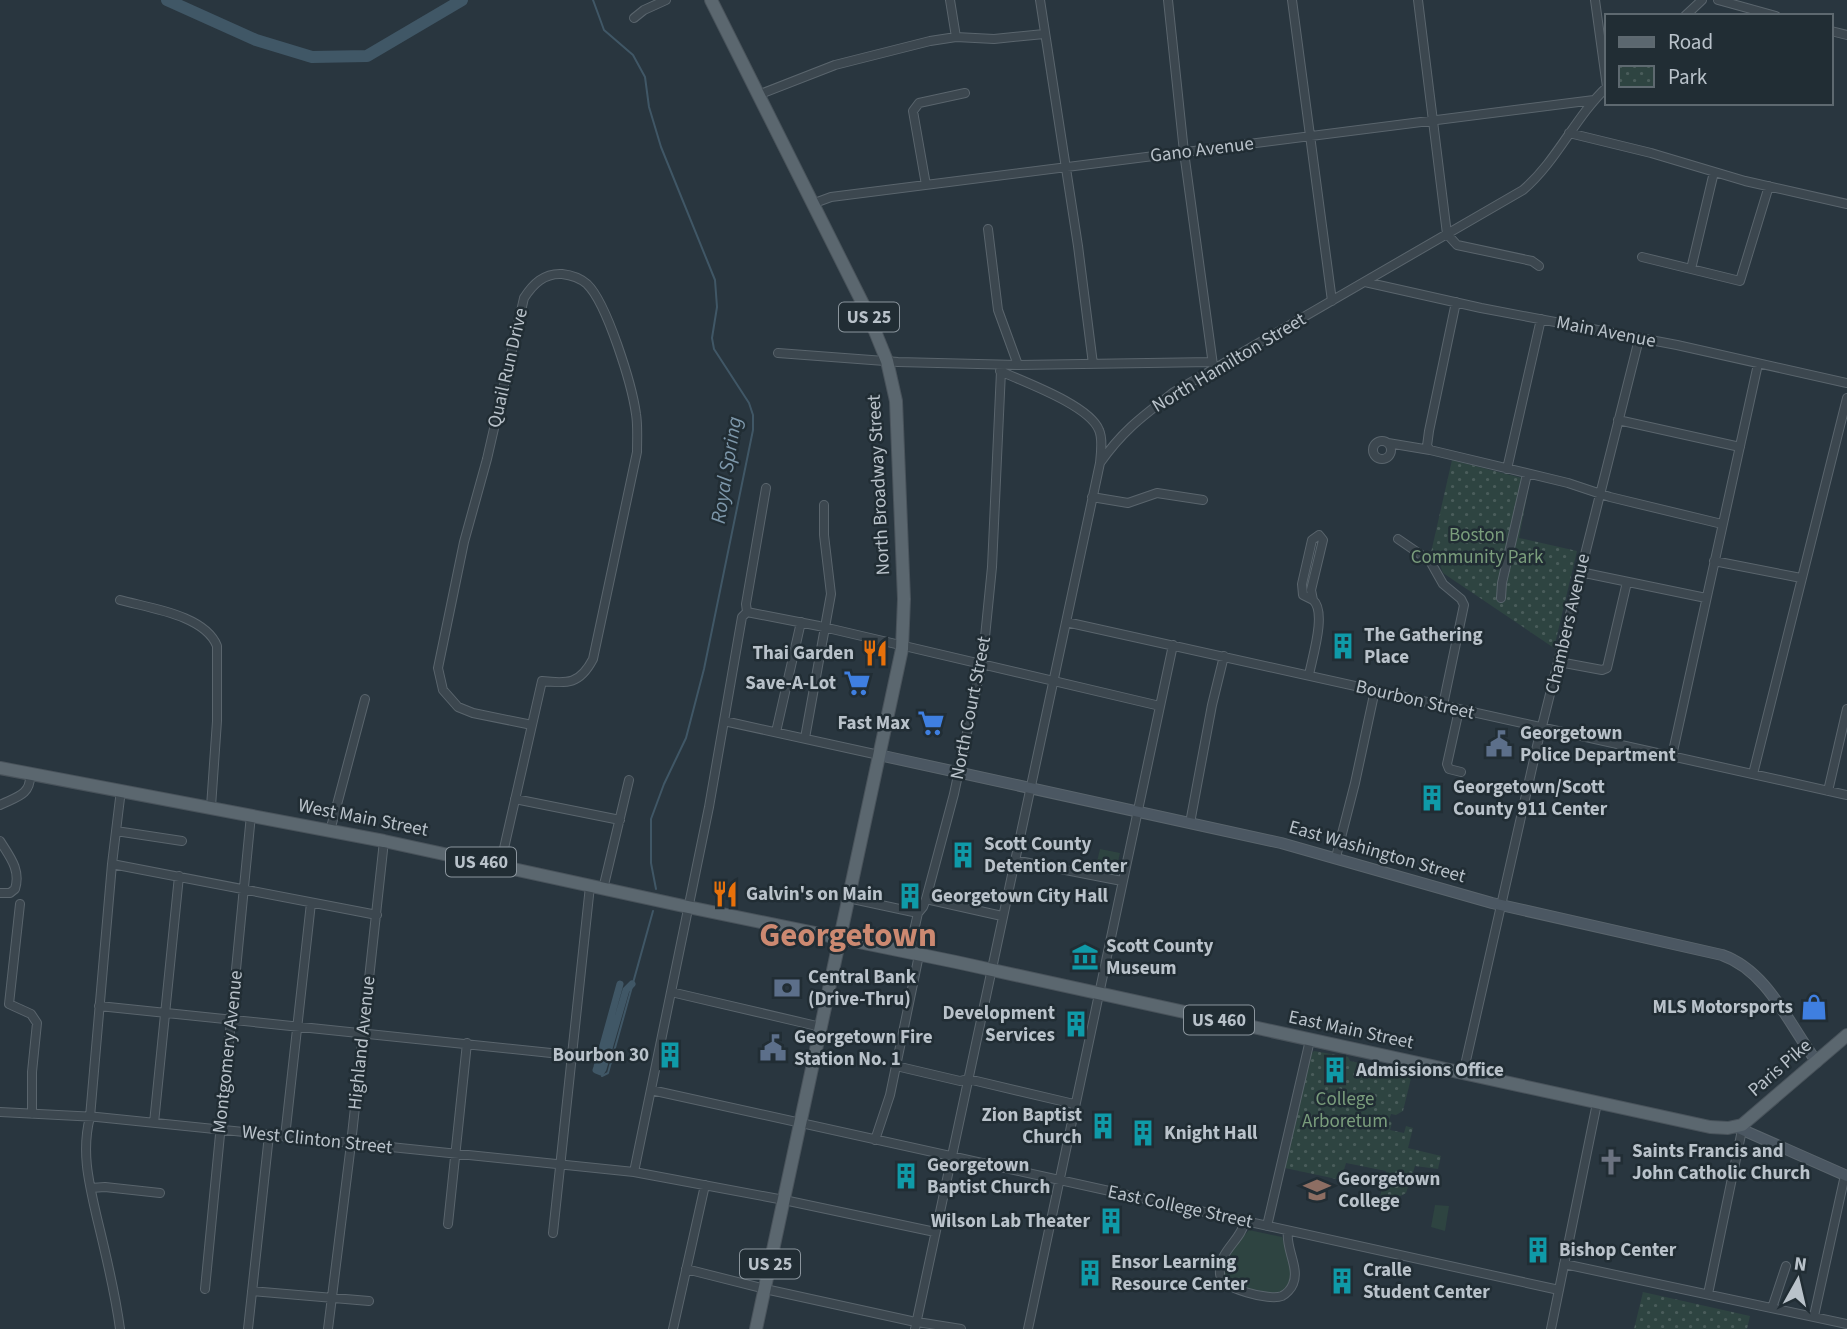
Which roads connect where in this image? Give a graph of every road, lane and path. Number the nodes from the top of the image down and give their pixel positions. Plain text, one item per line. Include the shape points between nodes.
1 (666, 0) edge
2 (711, 0) edge
3 (950, 0) edge
4 (1040, 0) edge
5 (1168, 0) edge
6 (1292, 0) edge
7 (1418, 0) edge
8 (1595, 0) edge
9 (1702, 0) edge
10 (1718, 0) edge
11 (1687, 14) edge
12 (1769, 14) edge
13 (634, 18) dead end
14 (1044, 34) junction
15 (956, 37) junction
16 (1605, 72) edge
17 (1605, 89) edge
18 (965, 93) dead end
19 (758, 95) junction
20 (1594, 100) junction
21 (1433, 120) junction
22 (1569, 133) junction
23 (1310, 136) junction
24 (1184, 152) junction
25 (1066, 167) junction
26 (1714, 172) junction
27 (926, 185) junction
28 (1769, 186) junction
29 (812, 204) junction
30 (1847, 204) edge
31 (988, 229) dead end
32 (1447, 234) junction
33 (1642, 257) dead end
34 (1539, 266) dead end
35 (1691, 269) junction
36 (1366, 282) junction
37 (1332, 301) junction
38 (1456, 302) junction
39 (1541, 320) junction
40 (1639, 339) junction
41 (778, 353) dead end
42 (887, 362) junction
43 (989, 364) junction
44 (1758, 364) junction
45 (1018, 365) junction
46 (1093, 365) junction
47 (1213, 365) junction
48 (1002, 371) junction
49 (1847, 383) edge
50 (1847, 398) edge
51 (1618, 420) junction
52 (1099, 428) junction
53 (1116, 440) junction
54 (1388, 443) dead end
55 (1740, 447) junction
56 (1430, 450) junction
57 (1100, 463) junction
58 (1507, 469) junction
59 (1527, 474) junction
60 (766, 488) dead end
61 (1599, 493) junction
62 (1092, 497) junction
63 (1203, 500) dead end
64 (824, 505) dead end
65 (1722, 524) junction
66 (1398, 539) dead end
67 (1714, 561) junction
68 (1580, 572) junction
69 (1801, 578) junction
70 (1627, 582) junction
71 (1501, 598) dead end
72 (1706, 598) junction
73 (120, 600) dead end
74 (1313, 600) junction
75 (747, 612) junction
76 (801, 622) junction
77 (1066, 622) junction
78 (826, 628) junction
79 (902, 645) junction
80 (1173, 645) junction
81 (1224, 656) junction
82 (1559, 662) junction
83 (982, 664) junction
84 (1309, 675) junction
85 (1053, 681) junction
86 (1375, 690) junction
87 (365, 699) dead end
88 (1443, 705) junction
89 (1160, 706) junction
90 (1847, 709) edge
91 (1459, 710) junction
92 (724, 721) junction
93 (532, 725) junction
94 (1543, 729) junction
95 (776, 732) junction
96 (805, 738) junction
97 (879, 755) junction
98 (1672, 756) junction
99 (0, 768) edge
100 (958, 772) junction
101 (1461, 772) dead end
102 (1753, 774) junction
103 (30, 775) junction
104 (629, 780) dead end
105 (1030, 788) junction
106 (121, 790) junction
107 (1828, 791) junction
108 (1847, 795) edge
109 (514, 799) junction
110 (0, 805) edge
111 (211, 807) junction
112 (1137, 811) junction
113 (251, 815) junction
114 (620, 820) junction
115 (1190, 823) junction
116 (116, 831) junction
117 (330, 831) junction
118 (182, 841) dead end
119 (384, 841) junction
120 (1, 846) edge
121 (1336, 857) junction
122 (1014, 860) junction
123 (112, 864) junction
124 (500, 866) junction
125 (179, 876) junction
126 (1122, 881) junction
127 (596, 887) junction
128 (244, 890) junction
129 (0, 892) edge
130 (848, 898) junction
131 (926, 899) junction
132 (311, 903) junction
133 (20, 904) dead end
134 (1501, 905) junction
135 (688, 907) junction
136 (918, 913) junction
137 (377, 915) junction
138 (1002, 916) junction
139 (840, 939) junction
140 (914, 954) junction
141 (992, 970) junction
142 (671, 992) junction
143 (1097, 994) junction
144 (99, 1006) junction
145 (166, 1014) junction
146 (231, 1021) junction
147 (821, 1027) junction
148 (298, 1028) junction
149 (362, 1035) junction
150 (1847, 1035) edge
151 (1310, 1040) junction
152 (467, 1044) junction
153 (570, 1055) junction
154 (1817, 1062) junction
155 (896, 1066) junction
156 (1463, 1074) junction
157 (968, 1080) junction
158 (650, 1090) junction
159 (1597, 1103) junction
160 (1074, 1104) junction
161 (0, 1112) edge
162 (32, 1114) junction
163 (90, 1117) junction
164 (154, 1123) junction
165 (801, 1124) junction
166 (1739, 1128) junction
167 (220, 1130) junction
168 (269, 1135) junction
169 (285, 1137) junction
170 (875, 1140) junction
171 (351, 1144) junction
172 (455, 1154) junction
173 (952, 1156) junction
174 (560, 1165) junction
175 (634, 1172) junction
176 (1846, 1175) edge
177 (1058, 1179) junction
178 (705, 1185) junction
179 (91, 1188) junction
180 (160, 1193) dead end
181 (784, 1200) junction
182 (1245, 1221) junction
183 (448, 1224) dead end
184 (1267, 1226) junction
185 (1289, 1231) junction
186 (935, 1232) junction
187 (553, 1233) dead end
188 (1564, 1264) junction
189 (1786, 1266) dead end
190 (685, 1269) junction
191 (205, 1289) dead end
192 (765, 1289) junction
193 (1559, 1290) junction
194 (252, 1291) junction
195 (1708, 1294) junction
196 (334, 1297) junction
197 (369, 1301) dead end
198 (1772, 1308) junction
199 (1814, 1316) junction
200 (1847, 1324) edge
201 (916, 1325) edge
202 (120, 1329) edge
203 (248, 1329) edge
204 (328, 1329) edge
205 (673, 1329) edge
206 (756, 1329) edge
207 (961, 1329) edge
208 (1028, 1329) edge
209 (1551, 1329) edge

1 - 13 street
2 - 19 main road, North Broadway Street / US 25
3 - 15 street
4 - 14 street
5 - 24 street
6 - 23 street
7 - 21 street
8 - 16 street
9 - 11 street
10 - 12 street
14 - 15 street
14 - 25 street
15 - 19 street via 835,65
17 - 20 street, North Hamilton Street
18 - 27 street via 919,103 913,111
19 - 29 main road, North Broadway Street / US 25
20 - 21 street, Gano Avenue
20 - 22 street, North Hamilton Street
21 - 23 street, Gano Avenue
21 - 32 street
22 - 26 street
22 - 32 street, North Hamilton Street via 1529,184
23 - 24 street, Gano Avenue
23 - 37 street
24 - 25 street, Gano Avenue
24 - 47 street
25 - 27 street, Gano Avenue
25 - 46 street
26 - 28 street
26 - 35 street
27 - 29 street, Gano Avenue via 831,197
28 - 30 street
28 - 35 street via 1741,281
29 - 42 main road, North Broadway Street / US 25 via 868,313
31 - 45 street via 998,310
32 - 34 street via 1457,245
32 - 36 street, North Hamilton Street
33 - 35 street
36 - 37 street, North Hamilton Street
36 - 38 street, Main Avenue
37 - 47 street, North Hamilton Street
38 - 39 street, Main Avenue
38 - 56 street via 1429,431
39 - 40 street, Main Avenue
39 - 58 street
40 - 44 street, Main Avenue
40 - 51 street, Chambers Avenue
41 - 42 street
42 - 43 street
42 - 79 main road, North Broadway Street / US 25 via 897,415 905,603
43 - 45 street
43 - 48 street
44 - 49 street, Main Avenue
44 - 55 street
45 - 46 street
46 - 47 street
47 - 53 street, North Hamilton Street
48 - 52 street via 1065,401
48 - 83 street, North Court Street
50 - 69 street
51 - 55 street
51 - 61 street, Chambers Avenue
52 - 53 street
52 - 57 street
53 - 57 street, North Hamilton Street
54 - 56 street
55 - 65 street
56 - 58 street
57 - 62 street, North Hamilton Street
58 - 59 street
59 - 61 street
59 - 71 street
60 - 75 street
61 - 65 street
61 - 68 street, Chambers Avenue
62 - 63 street via 1128,503 1157,493
62 - 77 street, North Hamilton Street
64 - 78 street via 831,594
65 - 67 street
66 - 88 street via 1430,561 1443,584 1464,605
67 - 69 street
67 - 72 street
68 - 70 street
68 - 82 street, Chambers Avenue
69 - 102 street
70 - 72 street
70 - 82 street via 1607,668
72 - 98 street
73 - 111 street via 193,621 214,638 217,721
74 - 74 street via 1311,590 1323,540 1319,535 1312,540 1302,584 1303,595
74 - 84 street via 1320,616
75 - 76 street
75 - 92 street via 742,617
76 - 78 street
76 - 95 street
77 - 80 street, Bourbon Street
77 - 85 street, North Hamilton Street
78 - 79 street
78 - 96 street
79 - 83 street
79 - 97 main road, North Broadway Street / US 25
80 - 81 street, Bourbon Street
80 - 89 street
81 - 84 street, Bourbon Street
81 - 115 street
82 - 94 street, Chambers Avenue
83 - 85 street
83 - 100 street, North Court Street
84 - 86 street, Bourbon Street
85 - 89 street
85 - 105 street, North Hamilton Street
86 - 88 street, Bourbon Street
86 - 121 street
87 - 117 street
88 - 91 street, Bourbon Street
89 - 112 street
90 - 107 street
91 - 94 street, Bourbon Street
91 - 101 street via 1447,764
92 - 95 street
92 - 135 street
93 - 93 street, Quail Run Drive via 458,707 443,690 438,668 524,298 538,281 563,274 589,286 623,360 637,417 637,452 593,659 577,679 542,681
93 - 109 street
94 - 98 street, Bourbon Street
94 - 134 street, Chambers Avenue
95 - 96 street
96 - 97 street
97 - 100 street, East Washington Street
97 - 130 main road, US 25
98 - 102 street, Bourbon Street
99 - 103 main road, West Main Street / US 460
100 - 105 street, East Washington Street
100 - 131 street, North Court Street
102 - 107 street, Bourbon Street
103 - 106 main road, West Main Street / US 460
103 - 110 street via 28,790
104 - 114 street
105 - 112 street, East Washington Street
105 - 122 street, North Hamilton Street
106 - 111 main road, West Main Street / US 460
106 - 116 street
107 - 108 street, Bourbon Street
109 - 114 street
109 - 124 street
111 - 113 main road, West Main Street / US 460
112 - 115 street, East Washington Street
112 - 126 street
113 - 117 main road, West Main Street / US 460
113 - 128 street, Montgomery Avenue
114 - 127 street
115 - 121 street, East Washington Street
116 - 118 street
116 - 123 street
117 - 119 main road, West Main Street / US 460
119 - 124 main road, West Main Street / US 460
119 - 137 street, Highland Avenue
120 - 129 street via 15,864 17,882 10,893
121 - 134 street, East Washington Street
122 - 126 street
122 - 138 street, North Hamilton Street
123 - 125 street
123 - 144 street
124 - 127 main road, West Main Street / US 460
125 - 128 street
125 - 145 street
126 - 143 street
127 - 135 main road, West Main Street / US 460
127 - 153 street
128 - 132 street
128 - 146 street, Montgomery Avenue
130 - 136 street
130 - 139 main road, US 25
131 - 136 street, North Court Street
131 - 138 street
132 - 137 street
132 - 148 street
133 - 162 street via 9,1004 31,1014 37,1023
134 - 154 street, East Washington Street via 1733,958 1763,982
134 - 156 street, Chambers Avenue
135 - 139 main road, West Main Street / US 460
135 - 142 street
136 - 140 street, North Court Street
137 - 149 street, Highland Avenue
138 - 141 street, North Hamilton Street
139 - 140 main road, East Main Street / US 460
139 - 147 main road, US 25
140 - 141 main road, East Main Street / US 460
140 - 155 street, North Court Street
141 - 143 main road, East Main Street / US 460
141 - 157 street, North Hamilton Street
142 - 147 street
142 - 158 street
143 - 151 main road, East Main Street / US 460
143 - 160 street
144 - 145 street
144 - 163 street
145 - 146 street
145 - 164 street
146 - 148 street
146 - 167 street, Montgomery Avenue
147 - 165 main road, US 25
148 - 149 street
148 - 169 street
149 - 152 street
149 - 171 street, Highland Avenue
150 - 154 main road, Paris Pike
151 - 156 main road, East Main Street / US 460
151 - 184 street
152 - 153 street
152 - 172 street
153 - 174 street
154 - 166 main road, Paris Pike
155 - 157 street
155 - 170 street, North Court Street
156 - 159 main road, East Main Street / US 460
157 - 160 street
157 - 173 street, North Hamilton Street
158 - 165 street, East College Street
158 - 175 street
159 - 166 main road, East Main Street / US 460 via 1699,1125
159 - 188 street
160 - 177 street
161 - 162 street, West Clinton Street
162 - 163 street, West Clinton Street
163 - 164 street, West Clinton Street
163 - 179 street via 85,1136
164 - 167 street, West Clinton Street
165 - 170 street, East College Street
165 - 181 main road, US 25
166 - 176 street, East Main Street
166 - 195 street
167 - 168 street, West Clinton Street
167 - 191 street, Montgomery Avenue
168 - 169 street, West Clinton Street
168 - 194 street
169 - 171 street, West Clinton Street
170 - 173 street, East College Street
171 - 172 street, West Clinton Street
171 - 196 street, Highland Avenue
172 - 174 street, West Clinton Street
172 - 183 street
173 - 177 street, East College Street
173 - 186 street, North Hamilton Street
174 - 175 street, West Clinton Street
174 - 187 street
175 - 178 street, West Clinton Street
176 - 199 street
177 - 182 street, East College Street
177 - 208 street
178 - 181 street, West Clinton Street
178 - 190 street
179 - 180 street
179 - 202 street
181 - 186 street, West Clinton Street
181 - 192 main road, US 25
182 - 184 street, East College Street
182 - 185 street via 1221,1259 1221,1279 1236,1289 1278,1297 1289,1291 1295,1276
184 - 185 street, East College Street
185 - 193 street, East College Street
186 - 201 street, North Hamilton Street
188 - 193 street
188 - 195 street
189 - 198 street
190 - 192 street
190 - 205 street
192 - 201 street
192 - 206 main road, US 25
193 - 209 street
194 - 196 street
194 - 203 street
195 - 198 street
196 - 197 street
196 - 204 street, Highland Avenue
198 - 199 street
199 - 200 street
201 - 207 street

